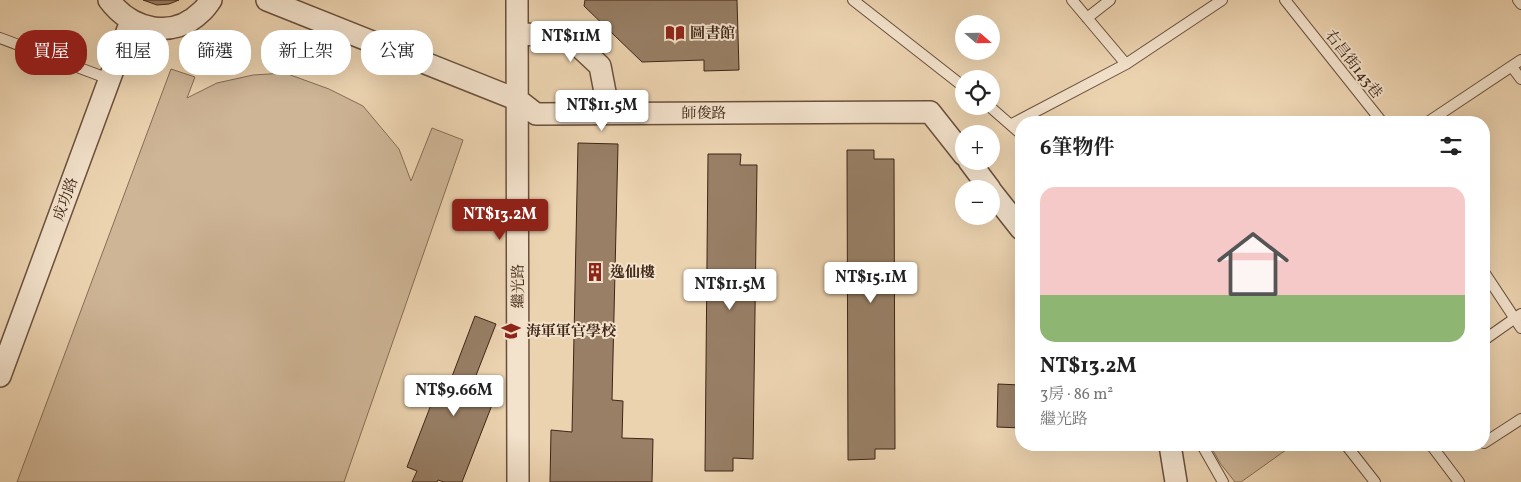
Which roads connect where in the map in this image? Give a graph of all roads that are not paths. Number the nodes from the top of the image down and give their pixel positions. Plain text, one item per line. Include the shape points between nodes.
1 (109, 0) edge
2 (211, 0) edge
3 (267, 0) edge
4 (517, 0) edge
5 (853, 0) edge
6 (1072, 0) edge
7 (1110, 0) edge
8 (1222, 0) edge
9 (1285, 0) edge
10 (1518, 0) edge
11 (1521, 4) edge
12 (1087, 18) junction
13 (131, 21) junction
14 (517, 33) junction
15 (0, 38) edge
16 (1521, 60) edge
17 (1126, 64) junction
18 (1512, 67) junction
19 (109, 79) junction
20 (1521, 79) edge
21 (955, 80) edge
22 (518, 100) junction
23 (609, 113) junction
24 (1000, 115) edge
25 (1027, 116) edge
26 (1377, 116) edge
27 (1437, 116) edge
28 (1015, 122) edge
29 (1012, 124) junction
30 (1015, 127) edge
31 (955, 144) edge
32 (976, 170) edge
33 (983, 180) edge
34 (1000, 202) edge
35 (1015, 221) edge
36 (1490, 280) edge
37 (1518, 317) edge
38 (1521, 328) edge
39 (1490, 336) edge
40 (0, 376) edge
41 (1521, 419) edge
42 (1490, 439) edge
43 (1171, 451) edge
44 (1205, 451) edge
45 (1351, 451) edge
46 (1436, 451) edge
47 (518, 482) edge
48 (1176, 482) edge
49 (1223, 482) edge
50 (1375, 482) edge
51 (1458, 482) edge

1 - 13 street
2 - 13 street via 201,13 185,23 167,28 148,28
3 - 22 street, 師俊路
4 - 14 street, 繼光路
5 - 21 lane
6 - 12 lane
7 - 12 lane
8 - 17 lane
9 - 26 lane, 右昌街143巷
10 - 11 lane
12 - 17 lane
13 - 19 street, 成功路
14 - 22 street, 繼光路
14 - 23 street via 571,39 600,66
15 - 19 lane
16 - 18 lane
17 - 25 lane
18 - 20 lane
18 - 27 lane
19 - 40 street, 成功路
22 - 23 street, 師俊路 via 536,114
22 - 47 street, 繼光路
23 - 31 street, 師俊路 via 930,112
24 - 29 lane
28 - 29 lane
29 - 30 lane
32 - 33 street
34 - 35 street
36 - 37 lane
37 - 38 lane
37 - 39 lane
41 - 42 lane
43 - 48 street
44 - 49 lane
45 - 50 lane
46 - 51 lane

